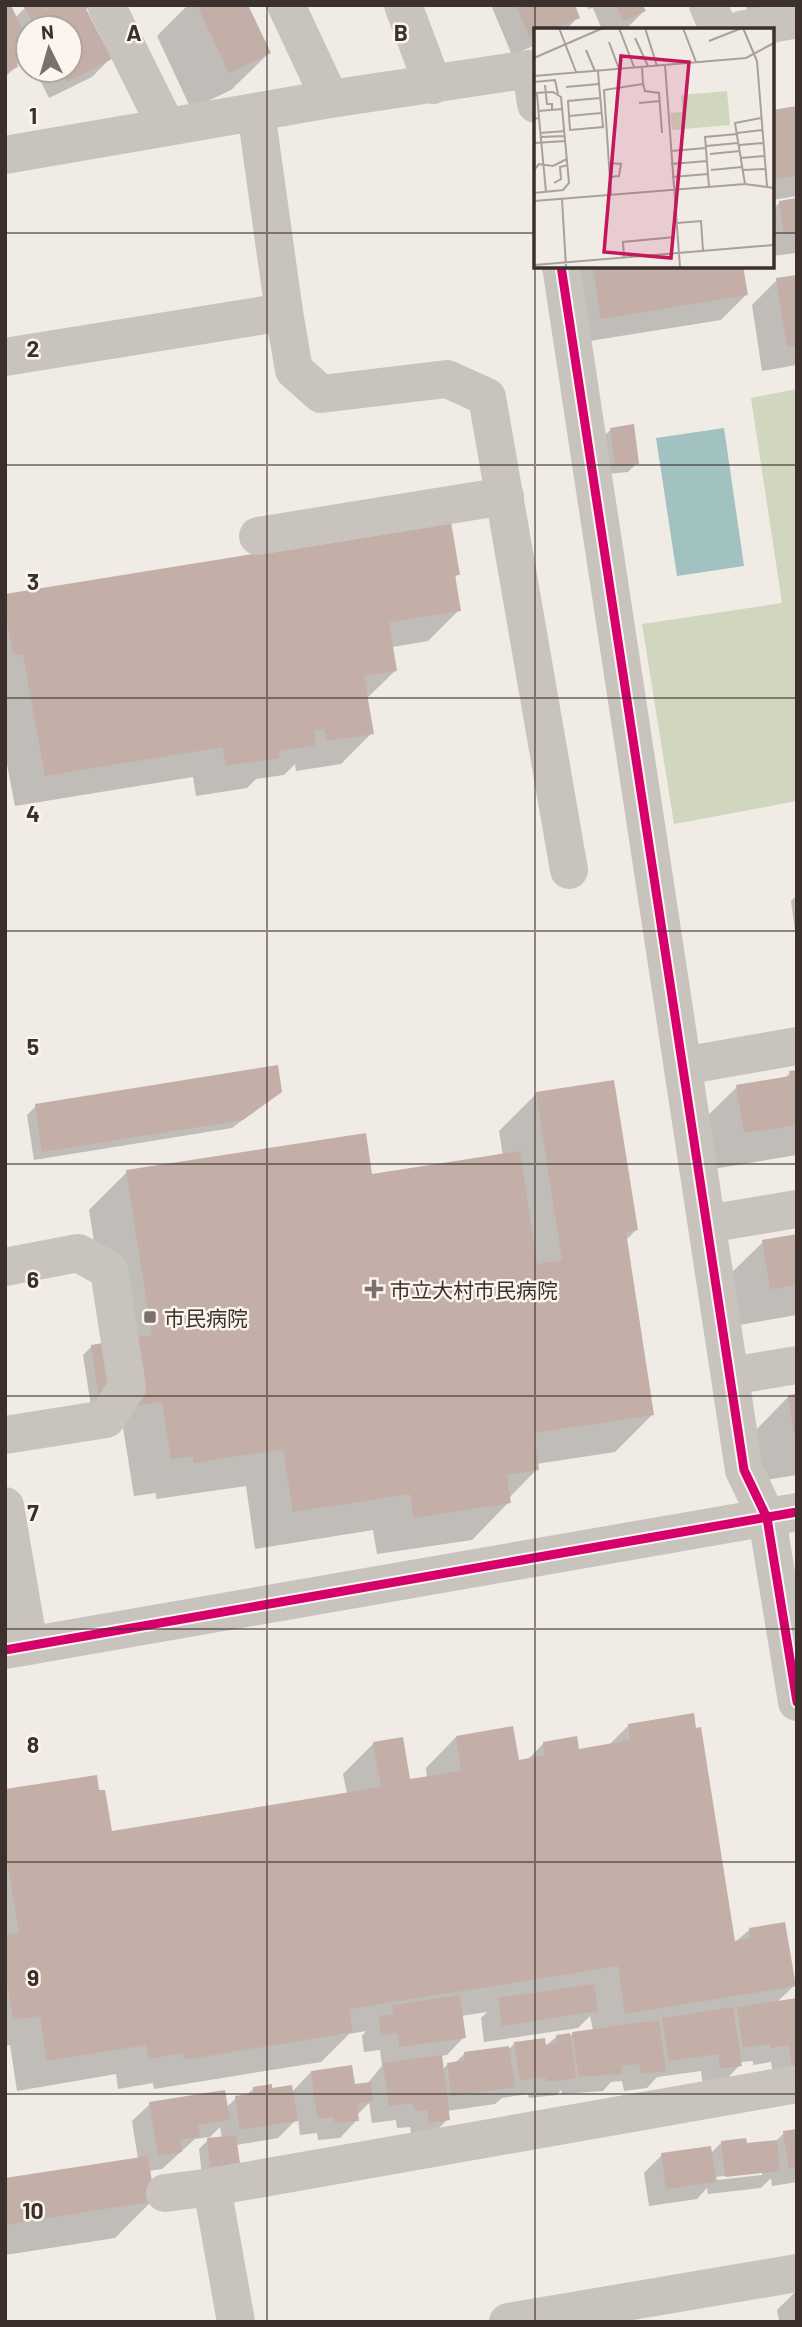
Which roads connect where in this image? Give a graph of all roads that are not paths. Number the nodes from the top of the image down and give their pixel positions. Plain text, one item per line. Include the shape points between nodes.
1 (106, 5) edge
2 (286, 5) edge
3 (403, 5) edge
4 (708, 5) edge
5 (797, 19) edge
6 (718, 28) edge
7 (751, 28) edge
8 (534, 80) edge
9 (433, 85) junction
10 (330, 99) junction
11 (256, 112) junction
12 (166, 127) junction
13 (5, 155) edge
14 (561, 268) edge
15 (284, 312) junction
16 (5, 357) edge
17 (505, 496) junction
18 (258, 536) dead end
19 (569, 870) dead end
20 (797, 1046) edge
21 (683, 1066) junction
22 (797, 1209) edge
23 (707, 1224) junction
24 (5, 1267) edge
25 (797, 1365) edge
26 (730, 1376) junction
27 (5, 1435) edge
28 (5, 1506) edge
29 (782, 1515) edge
30 (17, 1648) edge
31 (797, 1702) edge
32 (797, 2084) edge
33 (212, 2187) junction
34 (165, 2193) dead end
35 (797, 2273) edge
36 (236, 2322) edge
37 (508, 2322) edge

1 - 12 street
2 - 10 street
3 - 9 street
4 - 6 street
5 - 7 street
8 - 9 street
9 - 10 street
10 - 11 street
11 - 12 street
11 - 15 street
12 - 13 street
14 - 21 street
15 - 16 street
15 - 17 street via 294,370 321,394 447,379 487,397
17 - 18 street
17 - 19 street
20 - 21 street
21 - 23 street
22 - 23 street
23 - 26 street
24 - 27 street via 78,1253 109,1270 127,1387 106,1419
25 - 26 street
26 - 29 street via 744,1470
28 - 30 street
29 - 30 street
29 - 31 street
32 - 33 street
33 - 34 street
33 - 36 street
35 - 37 street

